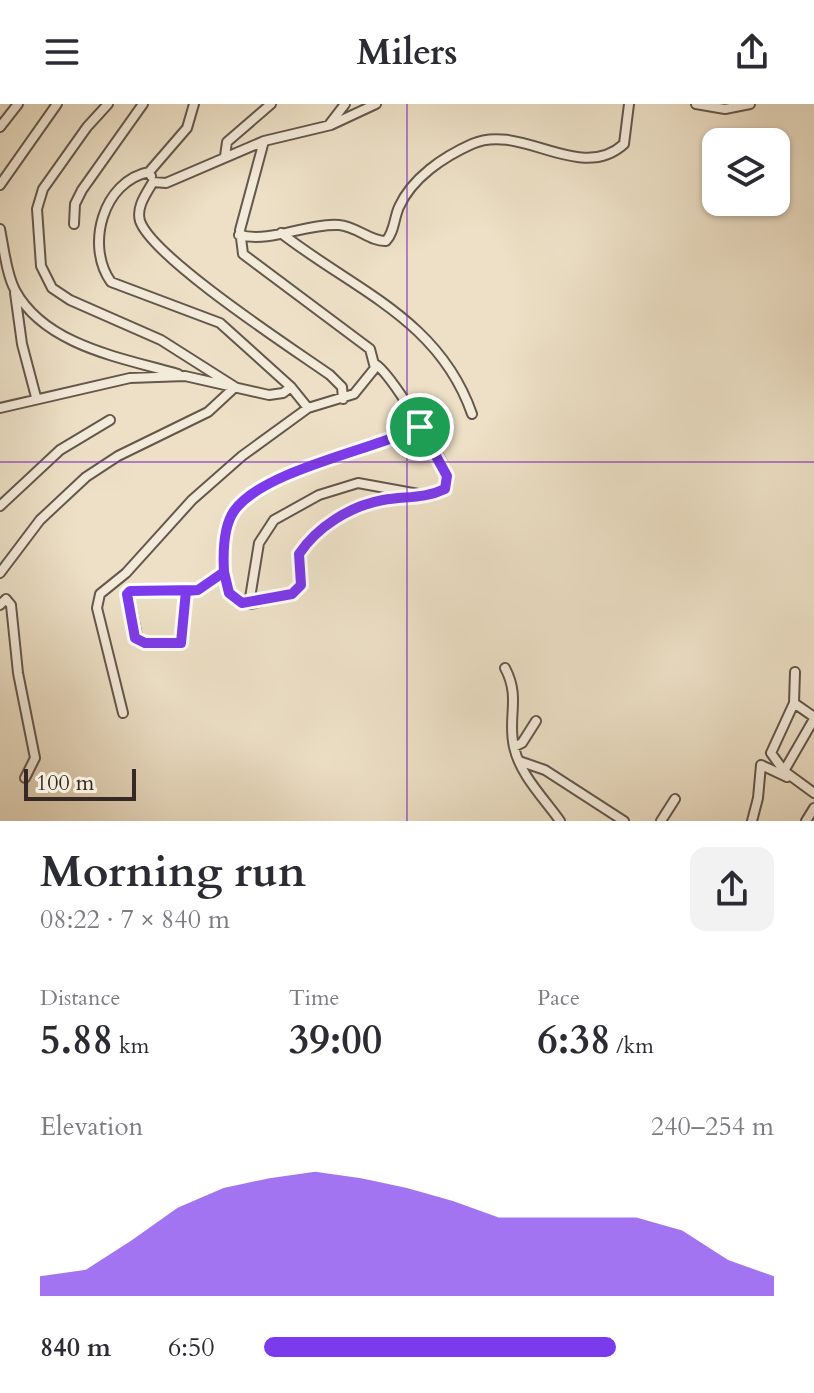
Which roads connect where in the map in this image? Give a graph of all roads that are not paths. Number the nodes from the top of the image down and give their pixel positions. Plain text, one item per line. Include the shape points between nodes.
1 (18, 104) edge
2 (57, 104) edge
3 (108, 104) edge
4 (143, 104) edge
5 (194, 104) edge
6 (271, 104) edge
7 (345, 104) edge
8 (376, 104) edge
9 (629, 104) edge
10 (696, 104) edge
11 (750, 104) edge
12 (329, 125) junction
13 (0, 127) edge
14 (264, 141) junction
15 (225, 156) junction
16 (151, 177) junction
17 (0, 185) edge
18 (74, 224) dead end
19 (0, 229) edge
20 (281, 233) junction
21 (239, 235) junction
22 (14, 288) junction
23 (375, 364) junction
24 (185, 376) junction
25 (235, 387) junction
26 (291, 387) junction
27 (36, 397) junction
28 (343, 399) junction
29 (0, 408) edge
30 (308, 408) junction
31 (472, 414) dead end
32 (110, 420) dead end
33 (420, 427) junction
34 (429, 496) junction
35 (0, 506) edge
36 (224, 572) junction
37 (0, 573) edge
38 (186, 591) junction
39 (249, 604) junction
40 (0, 605) edge
41 (505, 668) dead end
42 (795, 672) dead end
43 (794, 703) junction
44 (123, 713) dead end
45 (814, 718) edge
46 (536, 721) dead end
47 (514, 747) junction
48 (518, 761) junction
49 (784, 771) junction
50 (25, 778) dead end
51 (795, 779) junction
52 (814, 793) edge
53 (675, 799) dead end
54 (814, 808) edge
55 (620, 820) edge
56 (560, 821) edge
57 (661, 821) edge
58 (752, 821) edge
59 (806, 821) edge

1 - 13 street
2 - 17 street
3 - 25 street via 43,189 37,209 41,266 52,288 70,300 161,340
4 - 18 street via 82,190
5 - 16 street via 187,128
6 - 15 street via 227,142
7 - 12 street
8 - 12 street
9 - 20 street via 624,144 604,157 582,158 494,138 459,150 412,187 386,241 341,225
10 - 11 street via 725,109
12 - 14 street
14 - 15 street
14 - 21 street
15 - 16 street via 166,183
16 - 26 street via 130,178 101,219 103,272 111,282 220,323
16 - 28 street via 139,212 150,236 216,294 330,375 342,387
19 - 22 street
20 - 21 street
20 - 31 street via 411,324 453,370
21 - 23 street via 245,258 370,349
22 - 24 street via 32,314 87,348
22 - 27 street
23 - 28 street via 367,382
23 - 33 street via 389,374
24 - 25 street
24 - 27 street via 130,378
25 - 26 street via 269,395
25 - 37 street via 198,418 86,477 40,520
26 - 30 street
27 - 29 street
28 - 30 street
30 - 44 street via 192,500 100,594 97,608
32 - 35 street via 60,450
33 - 34 street via 448,479 445,489
33 - 36 street via 321,461 246,501 229,521
34 - 39 street via 372,502 333,521 299,554 297,592
34 - 39 street via 358,483 274,520 261,537
36 - 38 street via 198,590
36 - 39 street via 232,596
38 - 38 street via 128,592 138,641 181,643
40 - 50 street via 6,599 11,605 35,758
41 - 47 street via 514,685
42 - 43 street
43 - 45 street
43 - 49 street via 771,753
45 - 49 street
46 - 47 street
47 - 48 street
48 - 55 street via 545,770
48 - 56 street
49 - 51 street
51 - 52 street
51 - 58 street via 761,765
53 - 57 street
54 - 59 street

